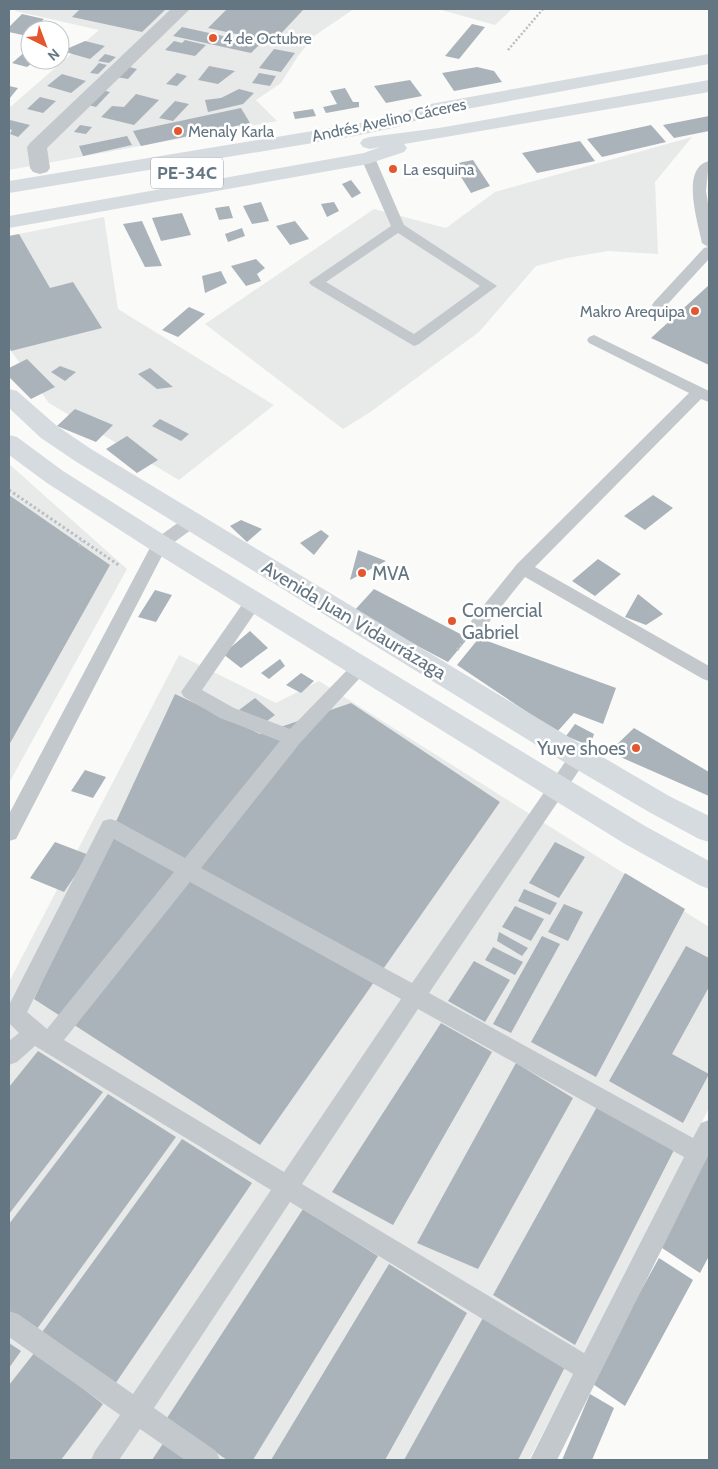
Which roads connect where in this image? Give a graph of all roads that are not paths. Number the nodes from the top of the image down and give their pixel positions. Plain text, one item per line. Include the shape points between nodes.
1 (181, 9) edge
2 (709, 59) edge
3 (709, 86) edge
4 (425, 110) junction
5 (363, 144) junction
6 (709, 165) edge
7 (40, 168) junction
8 (9, 173) edge
9 (9, 187) edge
10 (9, 203) edge
11 (9, 222) edge
12 (398, 227) junction
13 (709, 243) edge
14 (709, 251) edge
15 (659, 305) dead end
16 (594, 340) dead end
17 (704, 395) edge
18 (9, 396) edge
19 (9, 443) edge
20 (192, 521) junction
21 (160, 544) junction
22 (523, 568) junction
23 (254, 601) junction
24 (480, 621) road end
25 (361, 667) junction
26 (709, 674) edge
27 (292, 738) junction
28 (578, 757) junction
29 (556, 788) junction
30 (709, 830) edge
31 (9, 833) edge
32 (187, 870) junction
33 (709, 876) edge
34 (415, 996) junction
35 (41, 1038) junction
36 (9, 1055) edge
37 (709, 1131) edge
38 (698, 1153) junction
39 (288, 1187) junction
40 (9, 1323) edge
41 (589, 1370) junction
42 (136, 1411) junction
43 (104, 1460) edge
44 (207, 1460) edge
45 (543, 1460) edge

1 - 7 street via 37,148
2 - 4 main road, Andrés Avelino Cáceres / PE-34C
3 - 5 main road, Andrés Avelino Cáceres via 439,134
4 - 5 main road, Andrés Avelino Cáceres / PE-34C via 390,123
4 - 7 main road via 363,114
5 - 9 main road, Andrés Avelino Cáceres / PE-34C
5 - 10 main road, Andrés Avelino Cáceres / PE-34C
5 - 11 main road
5 - 12 lane
6 - 13 lane via 701,172 699,191
7 - 8 main road
12 - 12 lane via 316,282 414,341 490,286
14 - 15 lane
16 - 17 lane
17 - 22 lane
18 - 20 main road, Avenida Juan Vidaurrázaga via 56,436
19 - 21 main road, Avenida Juan Vidaurrázaga via 55,477
20 - 21 lane
20 - 28 main road, Avenida Juan Vidaurrázaga
21 - 23 main road, Avenida Juan Vidaurrázaga
21 - 31 lane
22 - 24 lane
22 - 26 lane
23 - 25 main road, Avenida Juan Vidaurrázaga
23 - 27 lane via 190,692 227,713
25 - 27 lane
25 - 29 main road, Avenida Juan Vidaurrázaga
27 - 32 lane
28 - 29 lane
28 - 30 main road, Avenida Juan Vidaurrázaga
29 - 33 main road, Avenida Juan Vidaurrázaga
29 - 34 lane
32 - 34 lane
32 - 35 lane
32 - 35 lane via 110,827 15,1016
34 - 38 lane
34 - 39 lane
35 - 36 lane
35 - 39 lane
37 - 38 lane
38 - 41 lane
39 - 41 lane
39 - 42 lane
40 - 42 lane
41 - 45 lane
42 - 43 lane
42 - 44 lane

